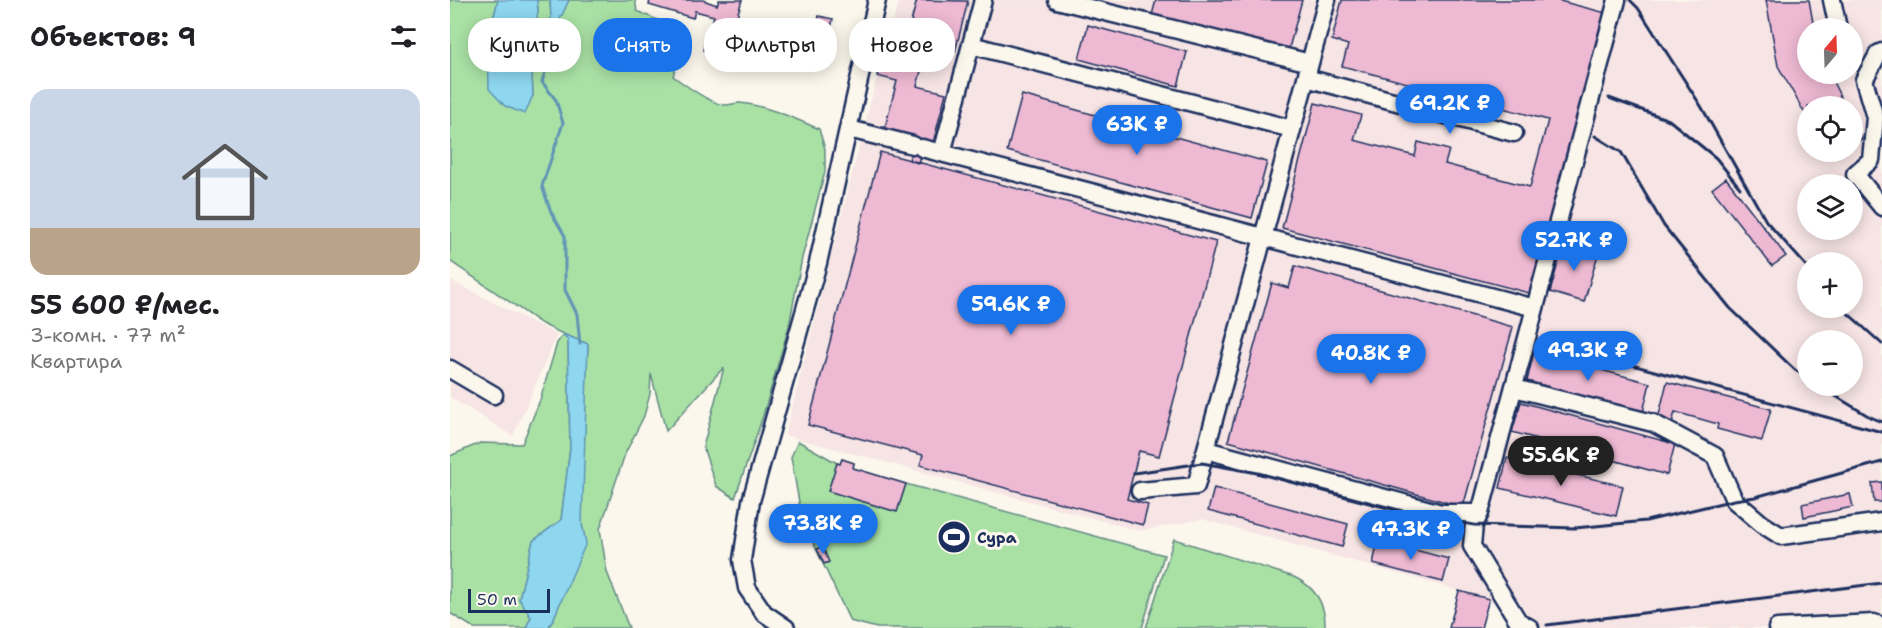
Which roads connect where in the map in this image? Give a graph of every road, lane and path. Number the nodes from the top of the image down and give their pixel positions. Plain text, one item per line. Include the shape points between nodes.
1 (877, 0) edge
2 (983, 0) edge
3 (1057, 0) edge
4 (1327, 0) edge
5 (1617, 0) edge
6 (1832, 0) edge
7 (1836, 18) edge
8 (971, 45) junction
9 (1882, 52) edge
10 (1308, 70) junction
11 (849, 129) junction
12 (1292, 129) junction
13 (1514, 133) dead end
14 (942, 153) junction
15 (1882, 207) edge
16 (1263, 237) junction
17 (1535, 308) junction
18 (450, 369) edge
19 (1514, 388) junction
20 (494, 395) dead end
21 (1206, 450) junction
22 (1140, 491) dead end
23 (1480, 513) junction
24 (1882, 522) edge
25 (1882, 626) edge
26 (786, 628) edge
27 (1530, 628) edge
28 (1777, 628) edge

1 - 11 street
2 - 8 street
3 - 10 street
4 - 10 street
5 - 17 street
6 - 7 street
8 - 12 street
8 - 14 street
9 - 15 street via 1864,80 1875,117 1871,160 1855,174
10 - 12 street
10 - 13 street
11 - 14 street
11 - 26 street via 818,263 751,501 742,560 747,588 764,613
12 - 16 street
14 - 16 street
16 - 17 street
16 - 21 street
17 - 19 street
18 - 20 street
19 - 23 street
19 - 24 street via 1653,423 1715,456 1734,500 1781,536
21 - 22 street via 1196,486
21 - 23 street via 1441,513
23 - 27 street via 1474,525 1472,546 1518,621
25 - 28 street via 1874,623

